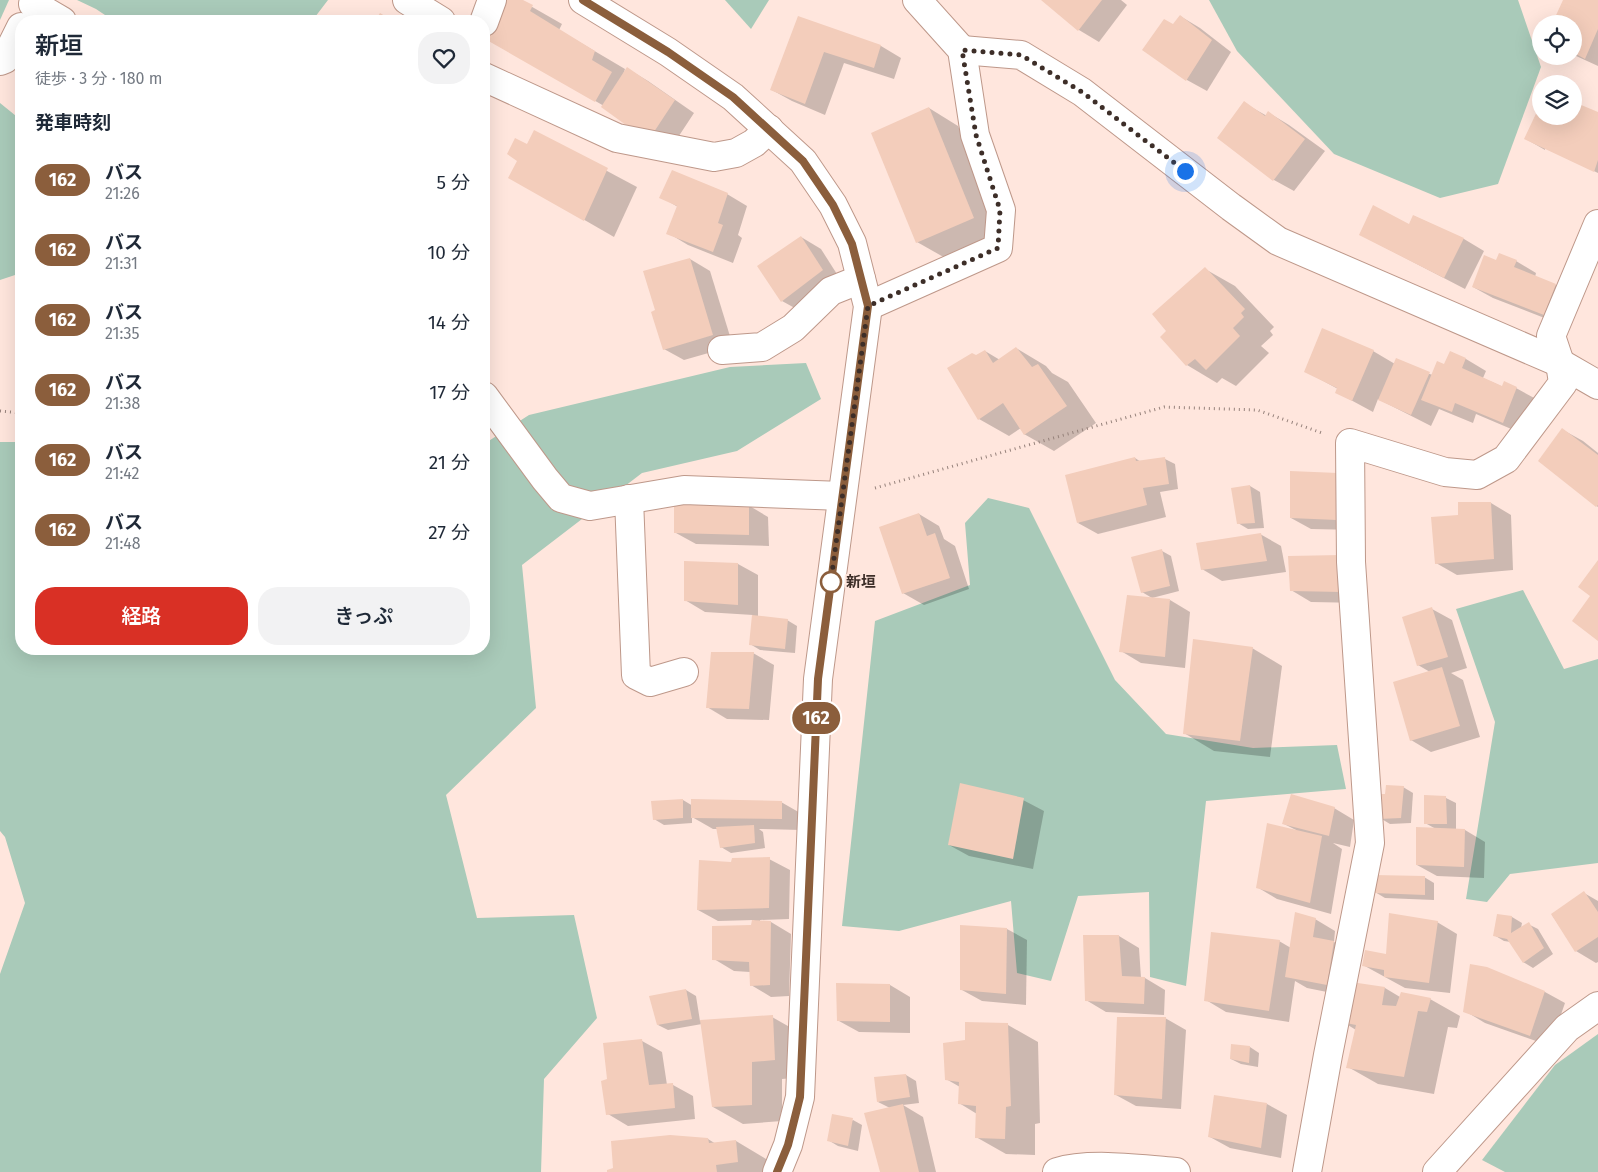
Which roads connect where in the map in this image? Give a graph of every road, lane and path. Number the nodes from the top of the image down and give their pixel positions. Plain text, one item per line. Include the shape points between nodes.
1 (407, 0) edge
2 (492, 0) edge
3 (583, 0) edge
4 (917, 0) edge
5 (431, 15) edge
6 (487, 15) edge
7 (15, 38) edge
8 (962, 50) junction
9 (0, 61) edge
10 (490, 80) edge
11 (769, 129) junction
12 (1598, 224) edge
13 (861, 279) junction
14 (868, 306) junction
15 (722, 350) dead end
16 (1560, 363) junction
17 (1598, 385) edge
18 (490, 404) edge
19 (0, 411) edge
20 (15, 412) edge
21 (1350, 443) junction
22 (872, 488) dead end
23 (842, 496) junction
24 (629, 499) junction
25 (684, 672) dead end
26 (1598, 1006) edge
27 (777, 1172) edge
28 (1057, 1172) edge
29 (1176, 1172) edge
30 (1307, 1172) edge
31 (1437, 1172) edge

1 - 5 street
2 - 6 street
3 - 11 street via 725,91
4 - 8 street
7 - 9 street
8 - 14 street via 976,135 1000,210 998,248
8 - 16 street via 1021,55 1082,92 1278,241
10 - 11 street via 617,138 714,157 736,154
11 - 13 street via 803,161 833,205 852,244
12 - 16 street via 1551,336
13 - 14 street
13 - 15 street via 831,291 793,328 762,347
14 - 23 street
16 - 17 street
16 - 21 street via 1563,383 1512,452 1506,459 1477,475 1445,472
18 - 24 street via 561,498 590,506
19 - 20 path
21 - 22 path via 1257,410 1164,407
21 - 30 street via 1350,562 1370,843
23 - 24 street via 684,490
23 - 27 street via 818,679 800,1097 788,1145
24 - 25 street via 636,675 650,682
26 - 31 street via 1567,1028
28 - 29 street via 1068,1168 1127,1168

